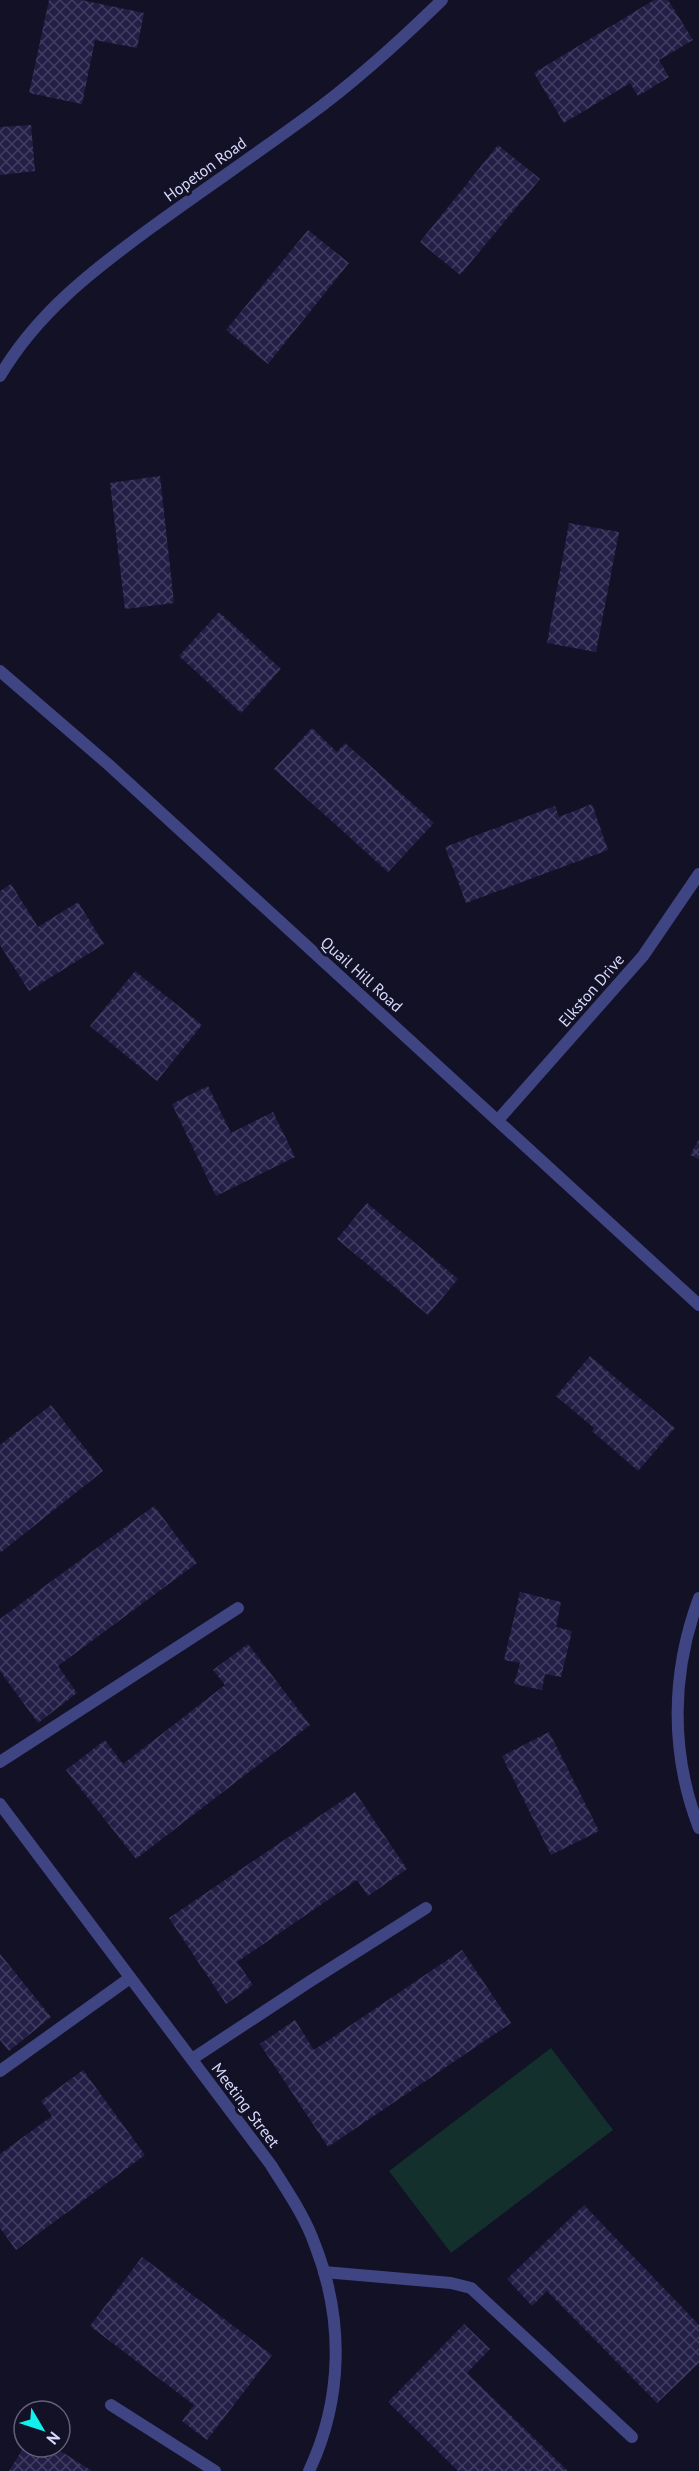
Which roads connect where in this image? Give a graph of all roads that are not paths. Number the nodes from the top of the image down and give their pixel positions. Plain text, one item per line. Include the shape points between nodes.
1 (442, 0) edge
2 (0, 376) edge
3 (0, 671) edge
4 (699, 874) edge
5 (498, 1120) junction
6 (699, 1305) edge
7 (699, 1598) edge
8 (238, 1608) dead end
9 (0, 1762) edge
10 (0, 1804) edge
11 (699, 1828) edge
12 (426, 1908) dead end
13 (130, 1978) junction
14 (192, 2059) junction
15 (0, 2071) edge
16 (324, 2272) junction
17 (111, 2405) dead end
18 (632, 2437) dead end
19 (215, 2471) edge
20 (309, 2471) edge

1 - 2 street, Hopeton Road via 402,39 309,115 77,284 46,314
3 - 5 street, Quail Hill Road via 109,765
4 - 5 street, Elkston Drive via 643,956
5 - 6 street, Quail Hill Road
7 - 11 street via 687,1630 677,1682 678,1741 688,1799
8 - 9 street
10 - 13 street, Meeting Street
12 - 14 street
13 - 14 street, Meeting Street
13 - 15 street
14 - 16 street, Meeting Street via 271,2165 303,2217
16 - 18 street via 471,2288
16 - 20 street, Meeting Street via 335,2323 336,2376 332,2403
17 - 19 street

